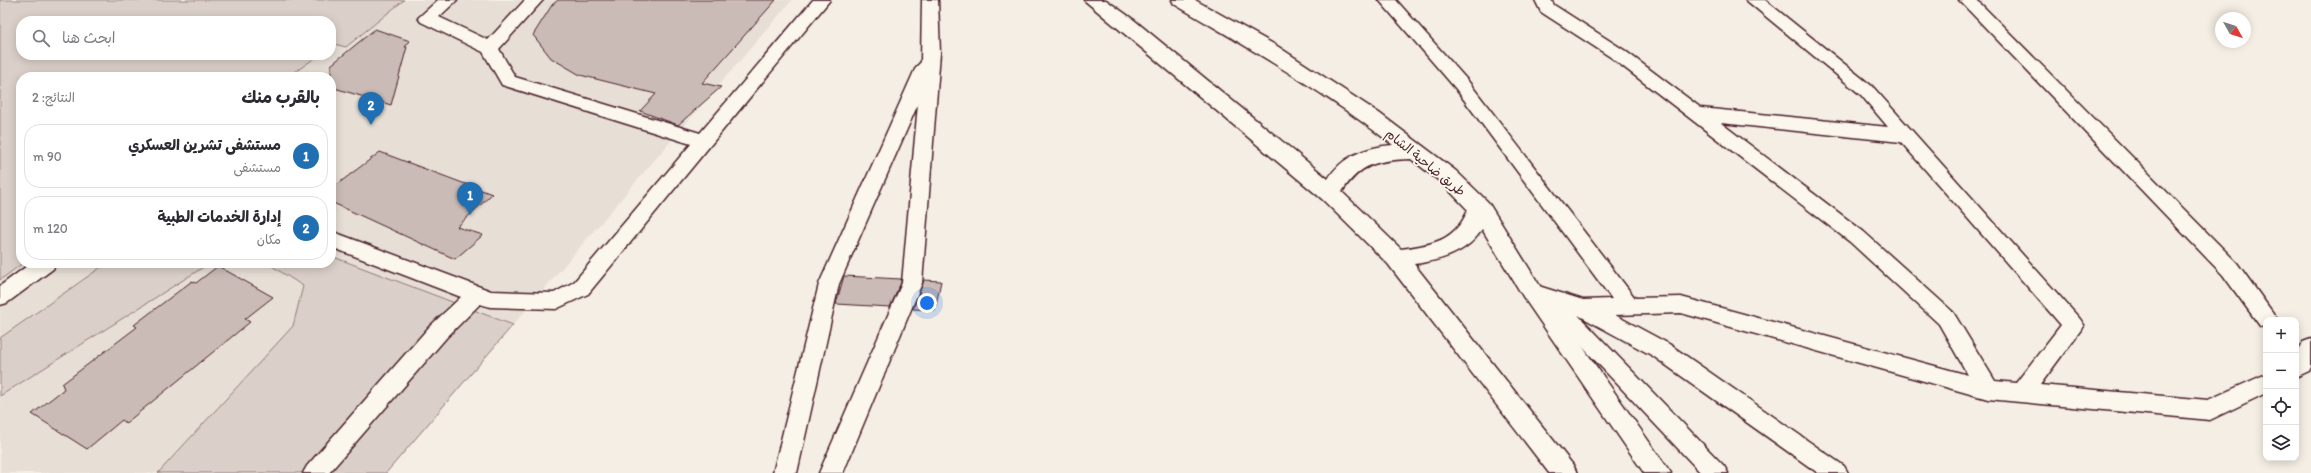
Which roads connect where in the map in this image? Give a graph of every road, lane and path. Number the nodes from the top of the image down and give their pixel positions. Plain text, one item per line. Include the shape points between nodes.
1 (449, 0) edge
2 (535, 0) edge
3 (822, 0) edge
4 (930, 0) edge
5 (1093, 0) edge
6 (1181, 0) edge
7 (1388, 0) edge
8 (1543, 0) edge
9 (1754, 0) edge
10 (1967, 0) edge
11 (490, 48) junction
12 (931, 53) junction
13 (1696, 114) junction
14 (1906, 136) junction
15 (704, 141) junction
16 (1415, 150) junction
17 (1330, 193) junction
18 (1480, 208) junction
19 (336, 241) edge
20 (1396, 258) junction
21 (39, 268) edge
22 (477, 294) junction
23 (1540, 295) junction
24 (0, 297) edge
25 (1630, 307) junction
26 (1583, 308) junction
27 (2265, 317) edge
28 (2263, 384) edge
29 (1988, 390) junction
30 (2021, 393) junction
31 (315, 473) edge
32 (785, 473) edge
33 (831, 473) edge
34 (1564, 473) edge
35 (1658, 473) edge
36 (1716, 473) edge
37 (1836, 473) edge

1 - 11 lane via 428,18
2 - 11 lane
3 - 15 lane
4 - 12 lane
5 - 17 main road via 1127,24
6 - 16 main road, طريق ضاحية الشام via 1270,51 1372,118
7 - 25 lane via 1462,85
8 - 13 lane via 1547,8 1618,54
9 - 14 lane via 1867,91
10 - 27 lane via 2230,269
11 - 15 lane via 508,81
12 - 32 lane via 829,284
12 - 33 lane via 912,283
13 - 14 lane
13 - 29 lane via 1857,237 1946,318
14 - 30 lane via 2073,325
15 - 22 lane via 581,288 556,301 490,298
16 - 17 main road via 1381,152 1358,160 1340,174
16 - 18 main road, طريق ضاحية الشام
17 - 20 main road
18 - 20 main road via 1471,228 1452,245 1426,255
18 - 23 main road, طريق ضاحية الشام
19 - 22 lane
20 - 34 main road
21 - 24 lane
22 - 31 lane via 438,332
23 - 26 lane
23 - 35 main road, طريق ضاحية الشام
23 - 36 lane
25 - 26 lane
25 - 29 lane via 1681,305
26 - 37 lane via 1661,350
28 - 30 lane via 2210,410
29 - 30 lane

